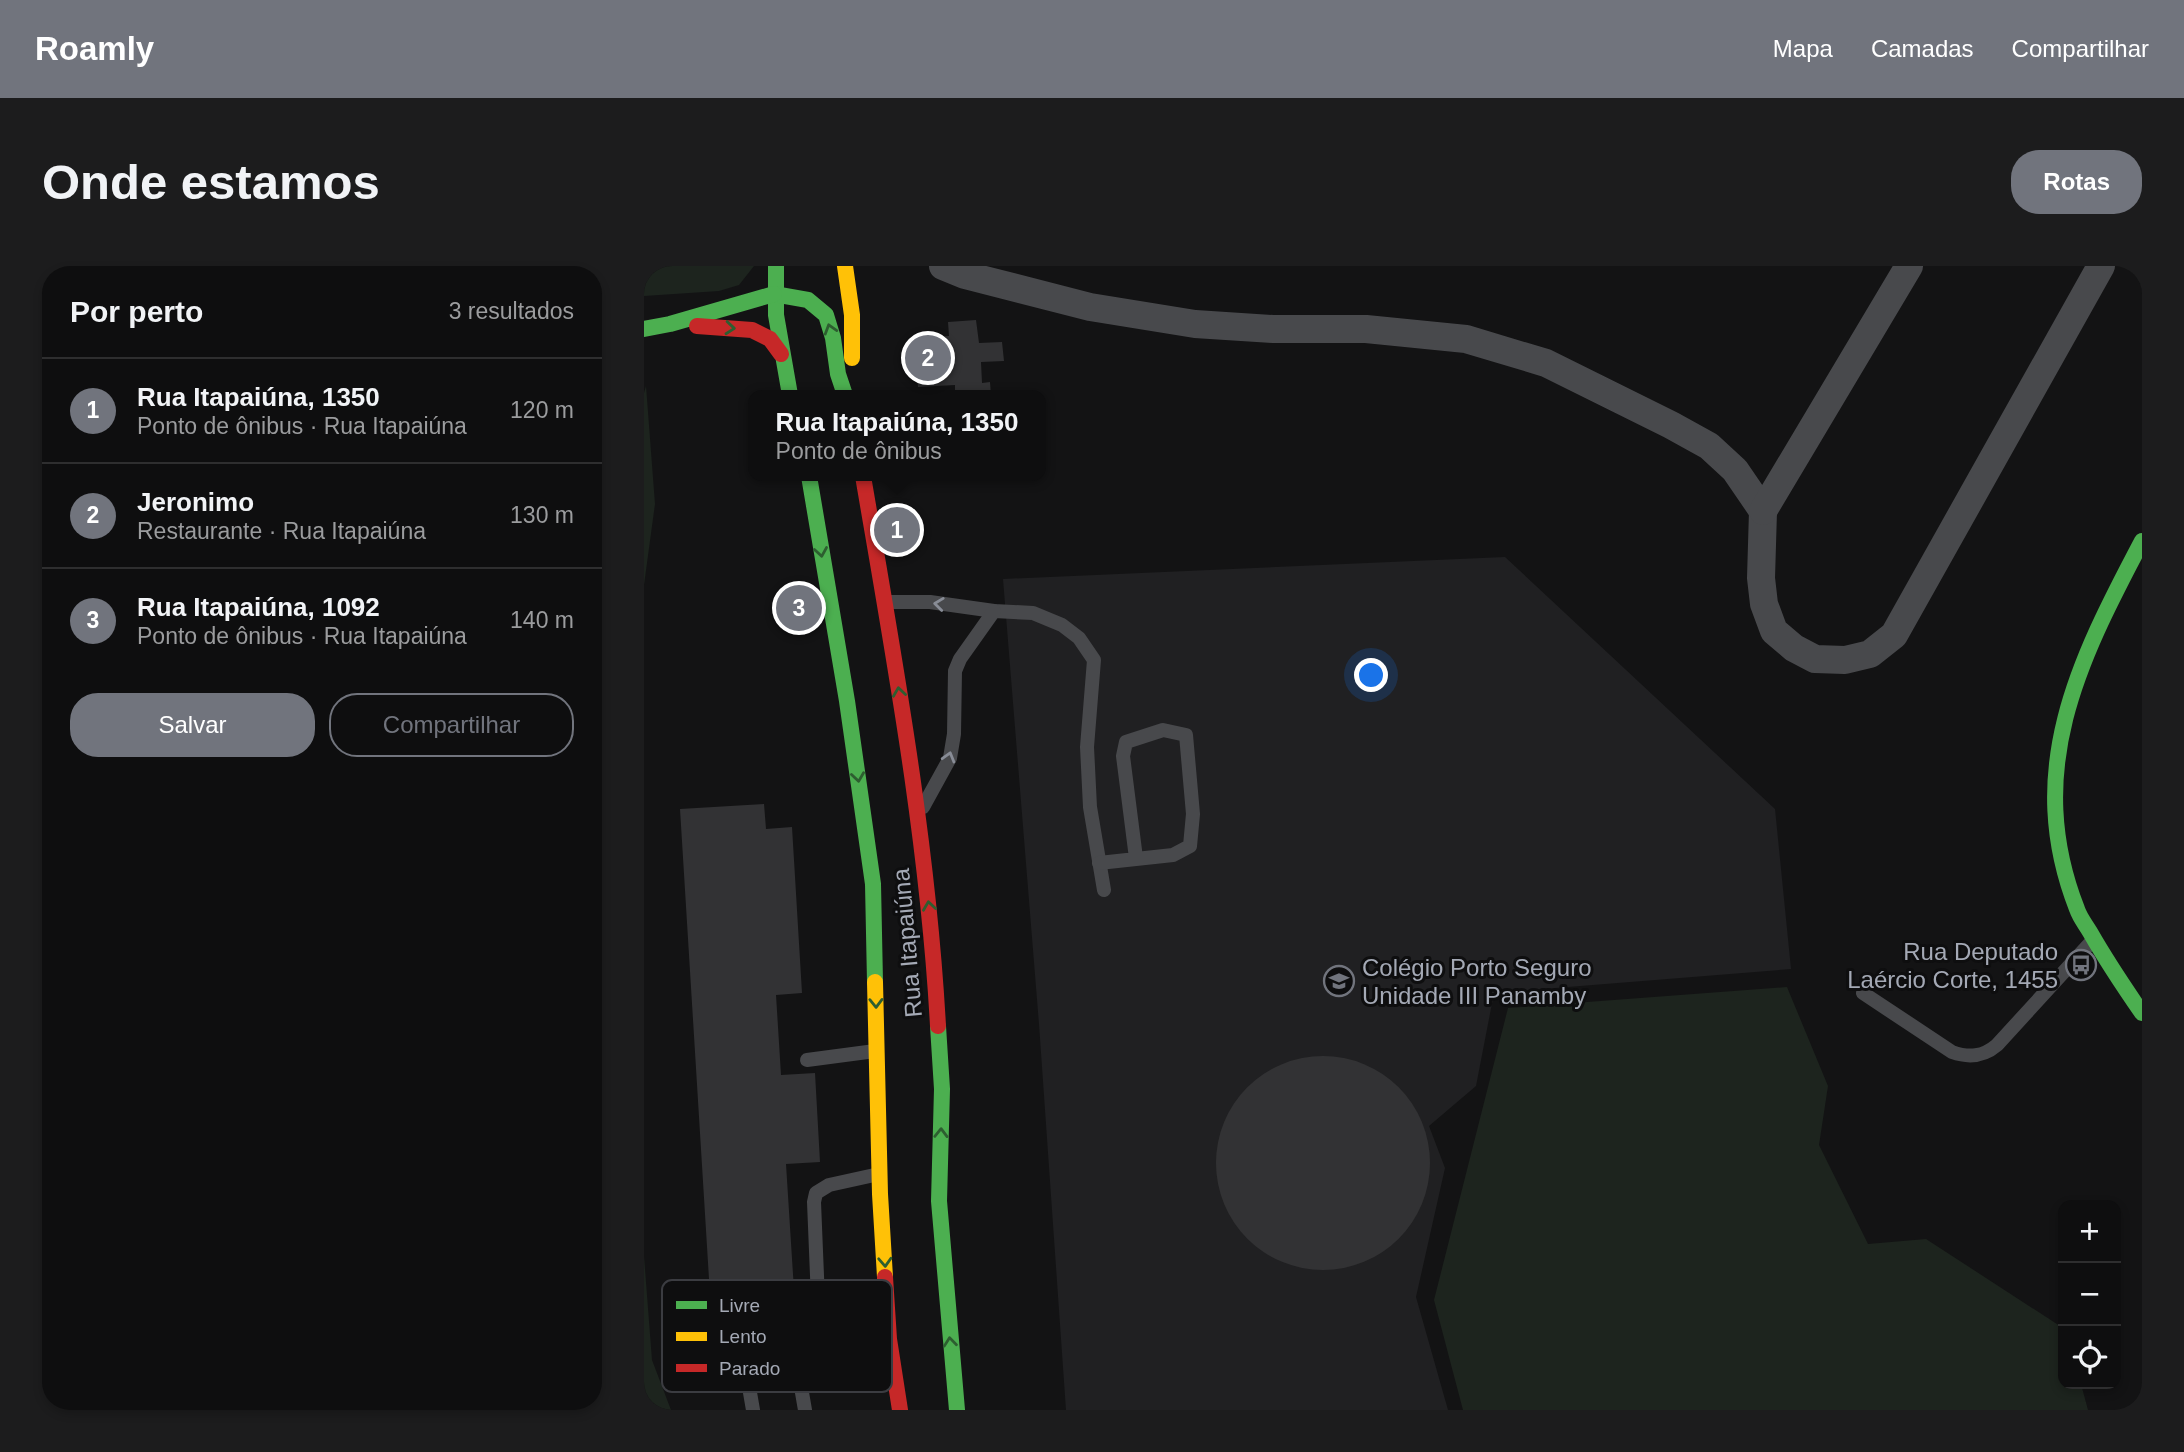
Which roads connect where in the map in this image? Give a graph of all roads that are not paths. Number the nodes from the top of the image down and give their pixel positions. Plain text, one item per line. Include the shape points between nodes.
1 (776, 266) edge
2 (943, 266) edge
3 (1909, 266) edge
4 (2101, 266) edge
5 (845, 267) edge
6 (774, 294) junction
7 (670, 324) junction
8 (644, 329) edge
9 (781, 354) junction
10 (789, 390) edge
11 (844, 390) edge
12 (852, 390) edge
13 (809, 481) edge
14 (864, 481) edge
15 (1763, 511) junction
16 (2142, 541) edge
17 (884, 602) junction
18 (994, 611) junction
19 (883, 709) dead end
20 (905, 740) junction
21 (917, 817) junction
22 (1136, 859) junction
23 (1099, 863) junction
24 (1104, 890) dead end
25 (2094, 939) junction
26 (1863, 993) dead end
27 (2142, 1013) edge
28 (877, 1051) junction
29 (807, 1060) dead end
30 (880, 1174) junction
31 (817, 1280) edge
32 (886, 1280) edge
33 (892, 1360) edge
34 (750, 1392) edge
35 (802, 1392) edge
36 (753, 1410) edge
37 (805, 1410) edge
38 (900, 1410) edge
39 (957, 1410) edge

1 - 6 main road
2 - 15 street via 1090,307 1195,324 1366,329 1465,339 1506,351 1546,363 1709,446 1735,470
3 - 15 street
4 - 15 street via 1894,635 1870,654 1845,660 1815,659 1774,631 1761,578
5 - 12 main road via 852,315
6 - 7 main road
6 - 9 main road
11 -> 6 main road via 825,315 808,300
7 - 8 main road
7 -> 9 main road via 752,330 770,339
9 - 10 main road
13 -> 28 main road, Rua Itapaiúna via 854,701 873,884
14 - 17 main road, Rua Itapaiúna
16 - 25 main road via 2080,667 2061,726 2053,779 2063,868 2078,912
18 -> 17 lane via 930,602
20 -> 17 main road, Rua Itapaiúna
21 -> 18 lane via 950,758 955,671
18 - 23 lane via 1033,613 1062,625 1079,638 1094,660 1087,747
19 - 20 main road
20 - 21 main road, Rua Itapaiúna
39 -> 21 main road, Rua Itapaiúna via 939,1201 942,1089 933,934
22 - 22 lane via 1173,855 1190,846 1193,814 1186,735 1163,730 1126,743 1123,755
22 - 23 lane
23 - 24 lane
25 - 26 lane via 1997,1045 1983,1054 1952,1052
25 - 27 main road
28 - 29 lane
28 - 30 main road, Rua Itapaiúna
30 - 31 lane via 829,1185 816,1193
30 -> 32 main road, Rua Itapaiúna
33 - 38 main road, Rua Itapaiúna
34 - 36 lane
35 - 37 lane

